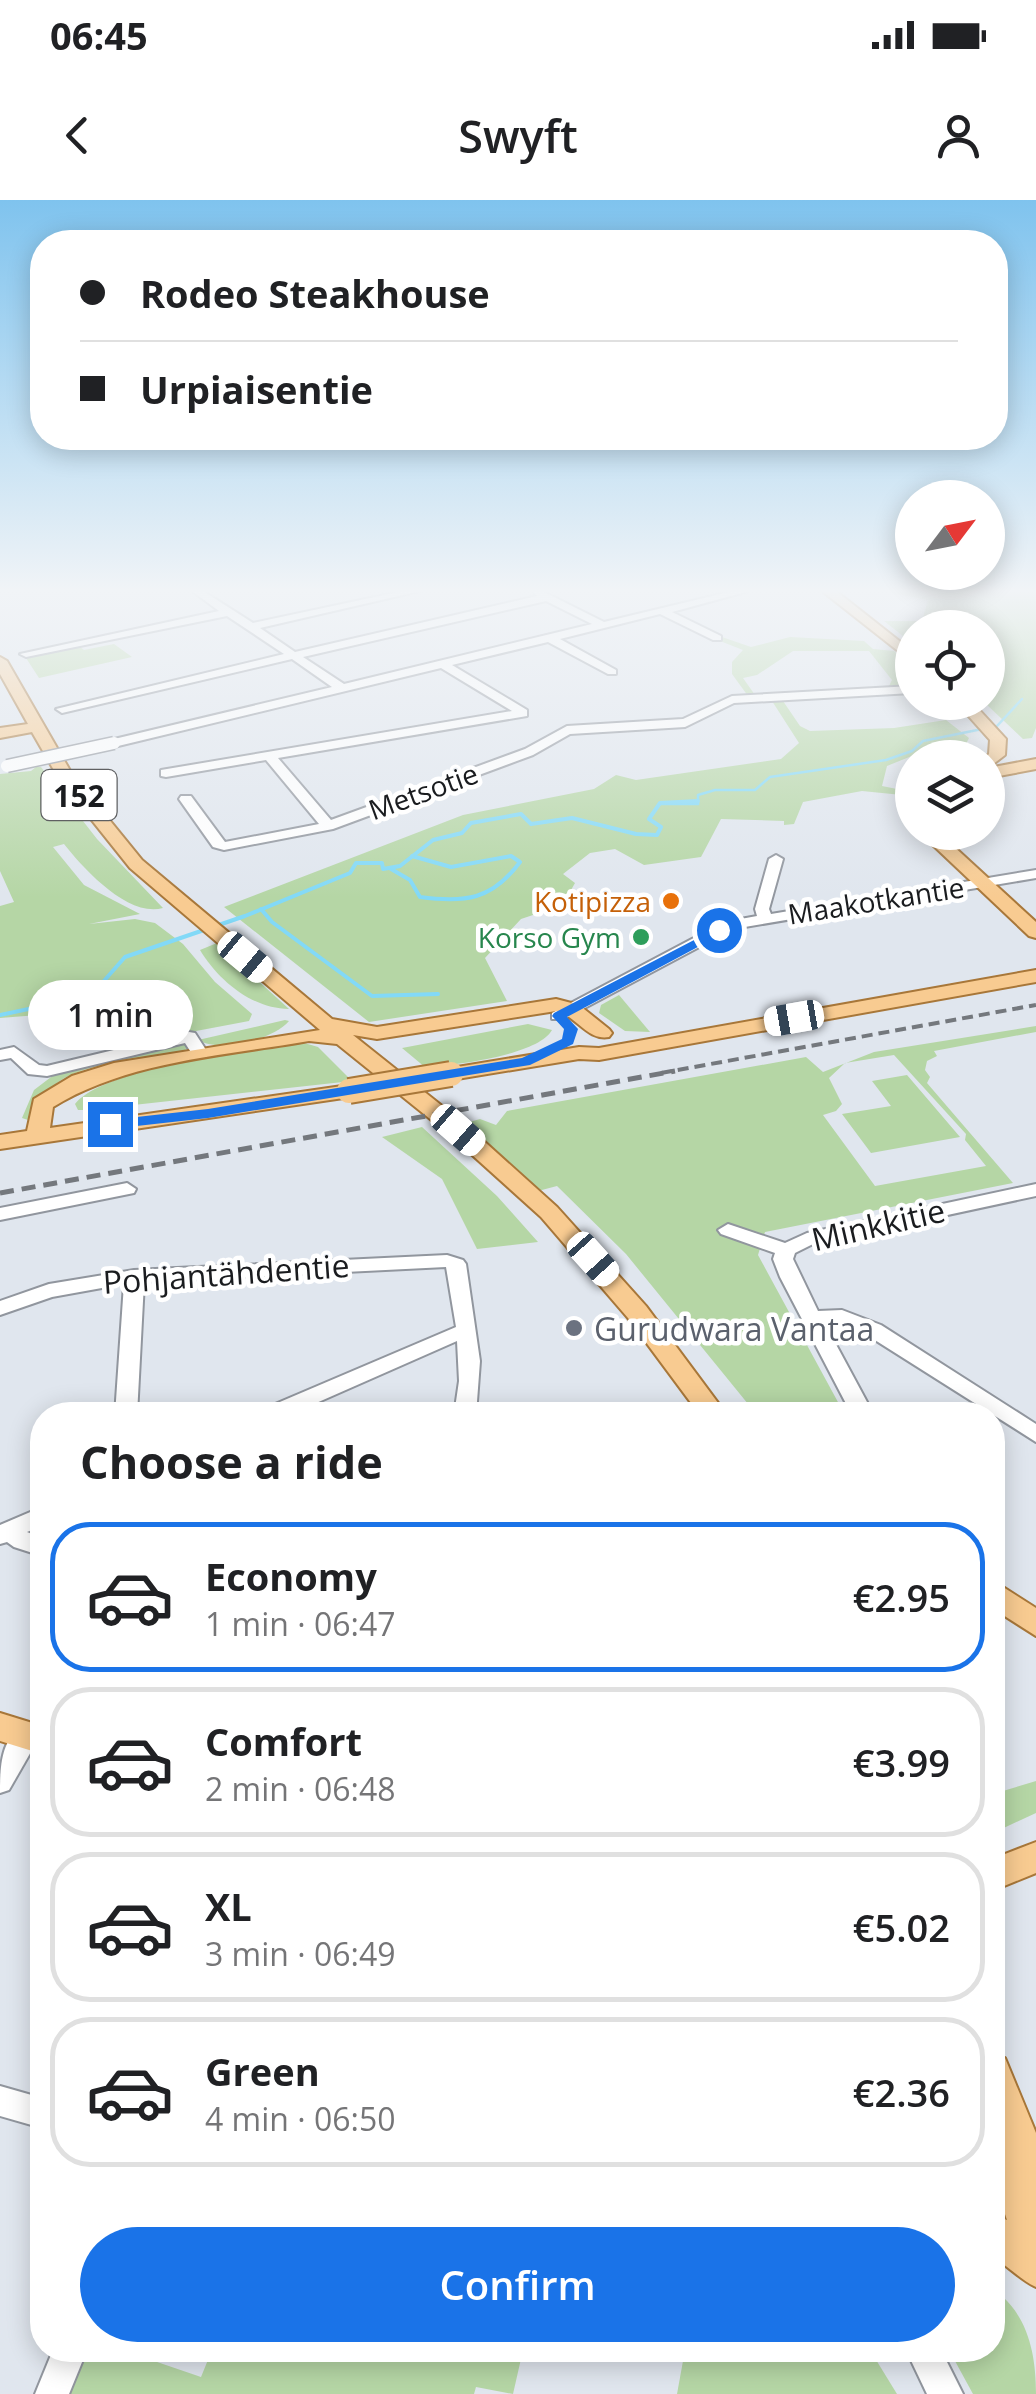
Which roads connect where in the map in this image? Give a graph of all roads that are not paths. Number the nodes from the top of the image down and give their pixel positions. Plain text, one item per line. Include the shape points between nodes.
1 (16, 693) edge
2 (129, 693) edge
3 (320, 693) edge
4 (492, 693) edge
5 (851, 693) edge
6 (62, 709) dead end
7 (34, 727) junction
8 (0, 732) edge
9 (270, 756) junction
10 (1005, 763) edge
11 (1031, 764) edge
12 (3, 767) edge
13 (166, 773) dead end
14 (186, 799) dead end
15 (328, 826) junction
16 (945, 850) edge
17 (776, 859) dead end
18 (1036, 874) edge
19 (979, 883) junction
20 (765, 917) junction
21 (1036, 932) edge
22 (1036, 976) edge
23 (289, 995) junction
24 (565, 1012) junction
25 (324, 1021) junction
26 (0, 1038) edge
27 (345, 1038) junction
28 (272, 1040) junction
29 (607, 1040) junction
30 (573, 1043) junction
31 (7, 1054) edge
32 (200, 1054) junction
33 (384, 1070) junction
34 (48, 1137) junction
35 (0, 1142) edge
36 (0, 1152) edge
37 (127, 1189) dead end
38 (1036, 1190) edge
39 (0, 1214) edge
40 (728, 1230) dead end
41 (786, 1250) junction
42 (134, 1276) junction
43 (0, 1308) edge
44 (812, 1318) junction
45 (464, 1333) junction
46 (127, 1402) edge
47 (299, 1402) edge
48 (468, 1402) edge
49 (702, 1402) edge
50 (856, 1402) edge
51 (986, 1402) edge
52 (1005, 1414) edge
53 (1036, 1434) edge
54 (30, 1522) edge
55 (5, 1533) edge
56 (30, 1543) edge
57 (1005, 1601) edge
58 (1036, 1624) edge
59 (23, 1734) edge
60 (0, 1782) edge
61 (1036, 1857) edge
62 (1005, 1869) edge
63 (0, 2101) edge
64 (1005, 2105) edge
65 (30, 2110) edge
66 (1005, 2156) edge
67 (1036, 2183) edge
68 (1005, 2241) edge
69 (1036, 2246) edge
70 (1036, 2266) edge
71 (65, 2362) edge
72 (929, 2362) edge
73 (52, 2394) edge
74 (946, 2394) edge

1 - 7 main road, 152
2 - 6 street
3 - 12 street, bridge
4 - 9 street via 523,712
5 - 15 street, Metsotie via 732,700 685,723 567,730 514,758
7 - 8 main road
7 - 23 main road, 152 via 136,864
9 - 13 street
9 - 15 street
10 - 11 main road
14 - 15 street, Metsotie via 224,846
16 - 19 main road
17 - 20 street
18 - 19 street, Maakotkantie
19 - 20 street, Maakotkantie
19 - 21 main road
20 - 24 street, Maakotkantie via 729,925
22 - 29 main road via 662,1040
23 - 25 main road, 152
23 - 28 main road via 302,1018
24 - 25 main road via 543,1006 377,1033
24 - 29 main road
24 - 30 main road
24 - 33 main road via 405,1037 381,1050
25 - 27 main road, 152
26 - 31 street
27 - 28 main road
27 - 33 main road, 152
28 - 32 main road
29 - 30 main road via 594,1054
30 - 34 main road, bridge via 525,1062
31 - 32 street via 40,1071 189,1037
32 - 34 main road via 114,1069 62,1091
33 - 49 main road, 152 via 559,1222
34 - 35 main road
34 - 36 main road
37 - 39 street
38 - 41 street, Minkkitie via 807,1239
40 - 41 street
41 - 44 street, Minkkitie via 785,1266
42 - 43 street, Pohjantähdentie via 67,1286
42 - 45 street, Pohjantähdentie via 447,1261 456,1264
42 - 46 street
44 - 50 street, Minkkitie
44 - 51 street via 842,1317 874,1330
45 - 47 street
45 - 48 street
52 - 53 street
54 - 55 street
55 - 56 street
57 - 58 main road
59 - 60 street
61 - 62 main road
63 - 65 street
64 - 67 main road
66 - 69 main road
68 - 70 main road
71 - 73 street
72 - 74 street

